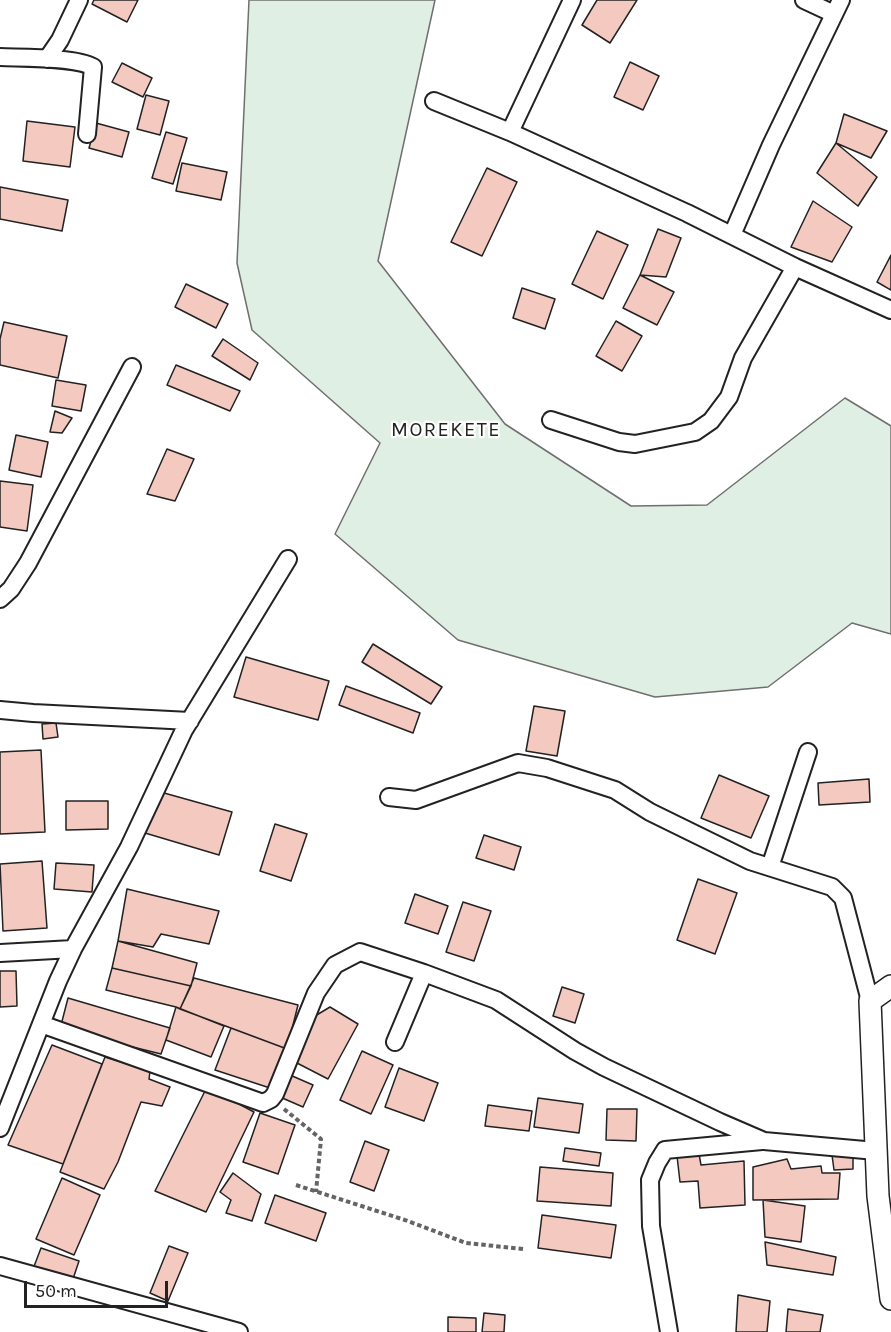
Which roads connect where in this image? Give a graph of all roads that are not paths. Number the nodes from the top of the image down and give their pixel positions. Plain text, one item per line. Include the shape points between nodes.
1 (79, 0) edge
2 (572, 0) edge
3 (804, 0) edge
4 (837, 7) edge
5 (0, 57) edge
6 (47, 59) junction
7 (434, 101) dead end
8 (510, 132) junction
9 (87, 134) dead end
10 (732, 235) junction
11 (795, 267) junction
12 (891, 310) edge
13 (132, 367) dead end
14 (551, 420) dead end
15 (288, 559) dead end
16 (0, 599) edge
17 (0, 710) edge
18 (190, 721) junction
19 (808, 752) dead end
20 (389, 797) dead end
21 (770, 867) junction
22 (73, 950) junction
23 (0, 953) edge
24 (424, 973) junction
25 (891, 986) edge
26 (870, 1001) junction
27 (41, 1024) junction
28 (395, 1042) dead end
29 (0, 1128) edge
30 (764, 1141) junction
31 (876, 1152) junction
32 (0, 1266) edge
33 (891, 1299) edge
34 (239, 1332) edge
35 (669, 1332) edge

1 - 6 street
2 - 8 street
3 - 4 street
4 - 10 street
5 - 6 street
6 - 9 street via 93,67
7 - 8 street
8 - 10 street
10 - 11 street
11 - 12 street
11 - 14 street via 743,358 729,397 711,421 695,432 635,444
13 - 16 street via 28,563
15 - 18 street
17 - 18 street
18 - 22 street via 129,847
19 - 21 street
20 - 21 street via 416,800 519,763 615,790 650,812
21 - 26 street via 832,887 843,898
22 - 23 street
22 - 27 street
24 - 27 street via 360,952 335,965 316,993 275,1094 263,1103
24 - 28 street
24 - 30 street via 496,1000 604,1067
25 - 26 street
26 - 31 street
27 - 29 street
30 - 31 street
30 - 35 street via 665,1150 657,1163 650,1180 651,1226
31 - 33 street
32 - 34 street

